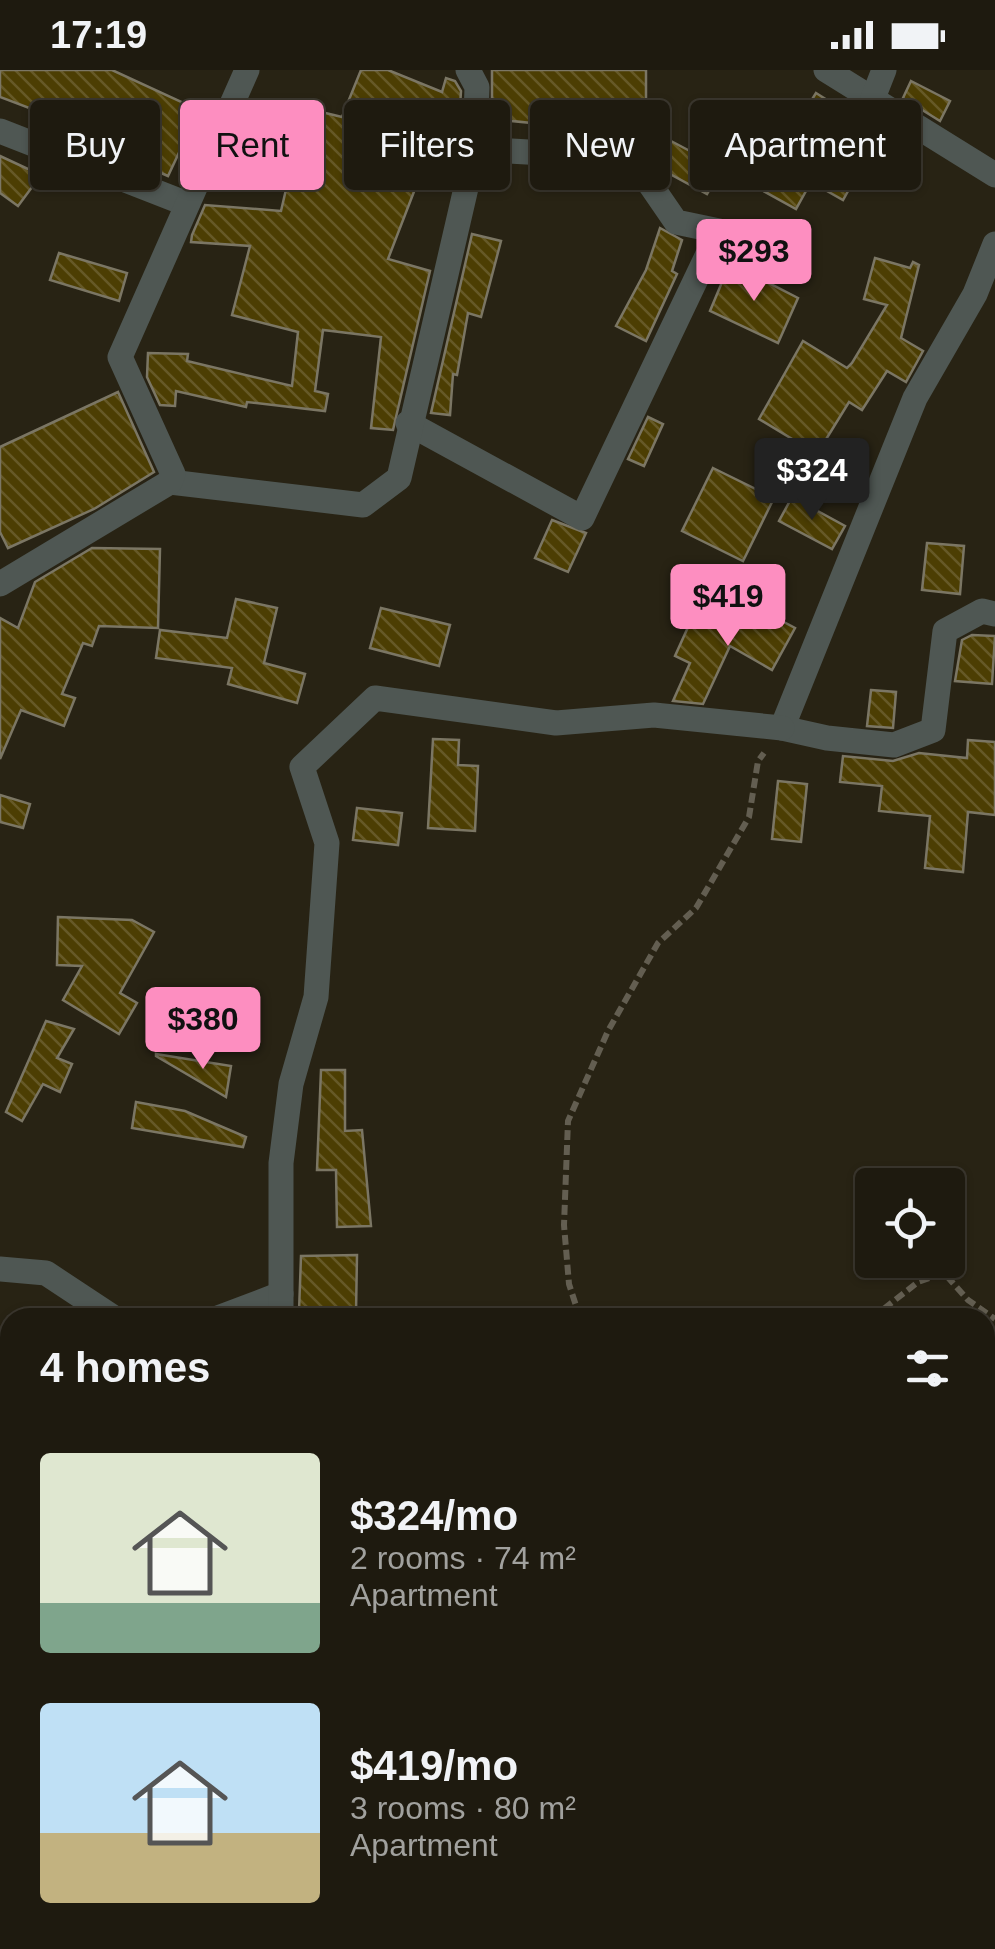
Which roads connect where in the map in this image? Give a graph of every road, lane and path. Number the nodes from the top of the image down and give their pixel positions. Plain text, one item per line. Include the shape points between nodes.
1 (247, 70) edge
2 (468, 70) edge
3 (826, 70) edge
4 (884, 70) edge
5 (873, 98) junction
6 (477, 100) edge
7 (0, 132) edge
8 (510, 150) edge
9 (995, 174) edge
10 (465, 190) edge
11 (188, 204) junction
12 (995, 244) edge
13 (408, 423) junction
14 (170, 482) junction
15 (0, 584) edge
16 (995, 614) edge
17 (782, 728) junction
18 (0, 1268) edge
19 (281, 1306) edge
20 (99, 1308) edge
21 (577, 1308) edge
22 (885, 1308) edge
23 (979, 1308) edge

1 - 11 street
2 - 6 street
3 - 5 street
4 - 5 street
5 - 9 street
7 - 11 street
8 - 13 street via 632,158 676,222 720,231 582,518
10 - 13 street
11 - 14 street via 120,357 173,474
12 - 17 street via 975,294 916,398
13 - 14 street via 399,478 362,505
14 - 15 street
16 - 17 street via 982,611 944,630 933,730 894,745
17 - 19 street via 654,715 556,723 375,698 302,767 327,843 316,998 291,1084 281,1163
17 - 21 path via 758,761 749,817 734,845 696,908 658,943 568,1120 564,1224
18 - 20 street via 46,1272
22 - 23 path via 944,1272

